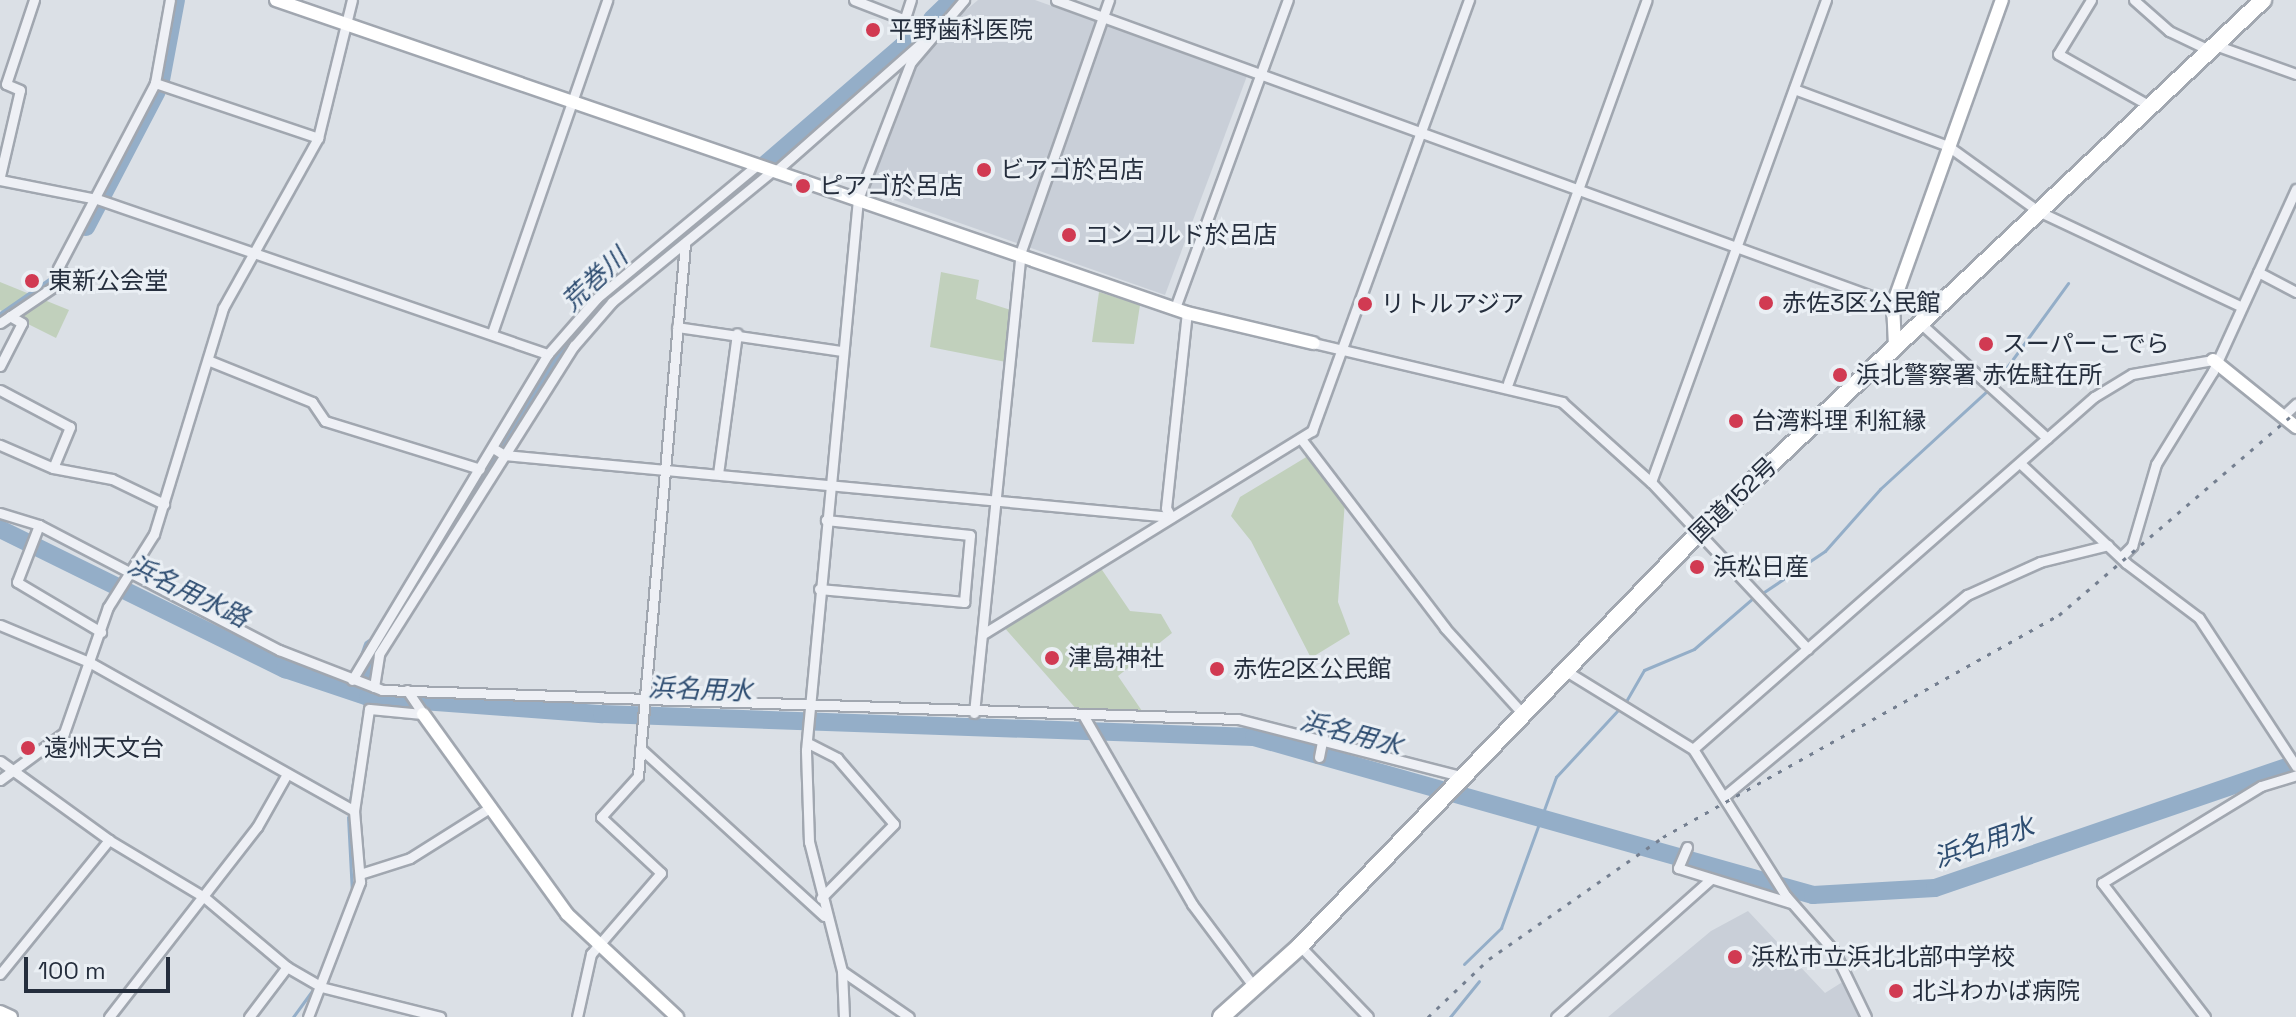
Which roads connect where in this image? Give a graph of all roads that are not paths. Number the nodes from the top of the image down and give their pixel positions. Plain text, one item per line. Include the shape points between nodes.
1 (34, 0) edge
2 (170, 0) edge
3 (276, 0) edge
4 (352, 0) edge
5 (607, 0) edge
6 (854, 0) edge
7 (911, 0) edge
8 (964, 0) edge
9 (1056, 0) edge
10 (1109, 0) edge
11 (1288, 0) edge
12 (1469, 0) edge
13 (1647, 0) edge
14 (1826, 0) edge
15 (2002, 0) edge
16 (2091, 0) edge
17 (2134, 0) edge
18 (2153, 0) edge
19 (2263, 0) edge
20 (2146, 12) junction
21 (1103, 17) junction
22 (905, 18) junction
23 (345, 24) junction
24 (931, 35) junction
25 (2212, 47) junction
26 (2296, 74) edge
27 (1261, 75) junction
28 (155, 83) junction
29 (1794, 89) junction
30 (574, 102) junction
31 (2150, 106) junction
32 (1417, 132) junction
33 (318, 138) junction
34 (1948, 146) junction
35 (767, 168) junction
36 (0, 178) edge
37 (2296, 189) edge
38 (1577, 190) junction
39 (858, 199) junction
40 (98, 200) junction
41 (2038, 211) junction
42 (685, 244) junction
43 (1737, 248) junction
44 (257, 254) junction
45 (1022, 256) junction
46 (2258, 272) junction
47 (2296, 292) edge
48 (1893, 304) junction
49 (2242, 307) junction
50 (1181, 310) junction
51 (10, 316) junction
52 (1919, 322) junction
53 (0, 323) edge
54 (677, 327) junction
55 (492, 333) junction
56 (737, 333) junction
57 (1313, 343) joint
58 (1895, 346) junction
59 (1341, 349) junction
60 (841, 351) junction
61 (548, 354) junction
62 (2213, 360) junction
63 (210, 361) junction
64 (0, 366) edge
65 (1508, 383) junction
66 (0, 390) edge
67 (2296, 404) edge
68 (2283, 416) junction
69 (2296, 427) edge
70 (2047, 438) junction
71 (1302, 440) junction
72 (0, 445) edge
73 (498, 451) junction
74 (2021, 464) junction
75 (53, 468) junction
76 (480, 469) junction
77 (664, 471) junction
78 (718, 474) junction
79 (1651, 482) junction
80 (829, 487) junction
81 (1000, 502) junction
82 (164, 504) junction
83 (0, 513) edge
84 (1171, 517) junction
85 (826, 520) junction
86 (37, 530) junction
87 (1700, 531) junction
88 (2108, 545) junction
89 (2121, 557) junction
90 (126, 572) junction
91 (819, 589) junction
92 (0, 625) edge
93 (101, 632) junction
94 (983, 634) junction
95 (1808, 649) junction
96 (89, 662) junction
97 (1566, 671) junction
98 (352, 680) junction
99 (374, 687) junction
100 (407, 690) junction
101 (642, 702) junction
102 (808, 708) junction
103 (974, 713) junction
104 (423, 714) junction
105 (1524, 715) junction
106 (1085, 720) junction
107 (1322, 739) junction
108 (808, 743) junction
109 (640, 748) junction
110 (1693, 749) junction
111 (1319, 757) dead end
112 (0, 761) edge
113 (2296, 766) edge
114 (15, 771) junction
115 (287, 774) junction
116 (2296, 775) edge
117 (0, 780) edge
118 (1460, 780) junction
119 (1727, 794) junction
120 (491, 807) junction
121 (354, 811) junction
122 (109, 840) junction
123 (1687, 847) dead end
124 (360, 874) junction
125 (1711, 879) junction
126 (204, 897) junction
127 (821, 898) junction
128 (1789, 899) junction
129 (825, 917) junction
130 (1300, 946) junction
131 (600, 948) junction
132 (287, 967) junction
133 (842, 971) junction
134 (0, 974) edge
135 (321, 987) junction
136 (1254, 987) junction
137 (0, 1012) edge
138 (11, 1017) edge
139 (109, 1017) edge
140 (249, 1017) edge
141 (308, 1017) edge
142 (440, 1017) edge
143 (577, 1017) edge
144 (677, 1017) edge
145 (844, 1017) edge
146 (909, 1017) edge
147 (1221, 1017) edge
148 (1368, 1017) edge
149 (1556, 1017) edge
150 (1866, 1017) edge
151 (2205, 1017) edge

1 - 36 street via 6,84 20,90
2 - 28 street
3 - 23 street
4 - 23 street
5 - 30 street
6 - 22 street
7 - 22 street
8 - 24 street
9 - 21 street
10 - 21 street
11 - 27 street
12 - 32 street
13 - 38 street
14 - 29 street
15 - 34 street
16 - 31 street via 2058,54
17 - 20 street
18 - 20 street
19 - 25 highway, 国道152号
20 - 25 street
21 - 27 street
21 - 45 street
22 - 24 street
23 - 30 street
23 - 33 street
24 - 35 street
24 - 39 street via 904,77
25 - 26 street
25 - 31 highway, 国道152号
27 - 32 street
27 - 50 street
28 - 33 street
28 - 40 street
29 - 34 street
29 - 43 street
30 - 35 street
30 - 55 street
31 - 41 highway, 国道152号
32 - 38 street
32 - 59 street
33 - 44 street
34 - 41 street
34 - 48 street
35 - 39 street
35 - 42 street
35 - 61 street via 597,298
36 - 40 street
37 - 46 street
38 - 43 street
38 - 65 street
39 - 45 street
39 - 60 street
40 - 44 street
40 - 51 street via 58,268 68,277
41 - 49 street
41 - 52 highway, 国道152号
42 - 54 street
42 - 73 street via 612,302
43 - 48 street
43 - 79 street
44 - 55 street
44 - 63 street via 223,308
45 - 50 street
45 - 81 street
46 - 47 street
46 - 49 street
48 - 58 street
49 - 62 street
50 - 57 street
50 - 84 street via 1166,508
51 - 53 street
51 - 64 street via 22,323
52 - 58 highway, 国道152号
52 - 70 street
54 - 56 street
54 - 77 street
55 - 61 street
56 - 60 street via 758,343
56 - 78 street
57 - 59 street
58 - 87 highway, 国道152号
59 - 65 street
59 - 71 street via 1312,431
60 - 80 street
61 - 73 street
62 - 68 street
62 - 70 street via 2123,377
62 - 89 street via 2156,464 2132,546
63 - 76 street via 312,402 325,421
63 - 82 street via 182,427
65 - 79 street via 1562,402
66 - 75 street via 70,427
67 - 68 street
68 - 69 street
70 - 74 street
71 - 84 street
71 - 105 street via 1445,628
72 - 75 street
73 - 76 street
73 - 77 street
73 - 99 street via 379,654
74 - 88 street
74 - 95 street
75 - 82 street via 112,479
76 - 98 street
77 - 78 street
77 - 101 street
78 - 80 street
79 - 87 street
80 - 81 street
80 - 85 street
81 - 84 street
81 - 94 street
82 - 90 street via 154,534
83 - 86 street
84 - 94 street
85 - 91 street
85 - 91 street via 970,535 964,602
86 - 90 street
86 - 93 street via 17,582
87 - 95 street
87 - 97 highway, 国道152号
88 - 89 street
88 - 119 street via 2040,562 1967,595
89 - 113 street via 2199,618
90 - 93 street
90 - 98 street
91 - 102 street
92 - 96 street
93 - 96 street
94 - 103 street
95 - 110 street
96 - 114 street via 64,733
96 - 115 street
97 - 105 highway, 国道152号
97 - 110 street
98 - 99 street
99 - 100 street
100 - 101 street
100 - 104 street
101 - 102 street
101 - 109 street
102 - 103 street
102 - 108 street
103 - 106 street
104 - 120 street
104 - 121 street via 369,709
105 - 118 highway, 国道152号
106 - 107 street via 1238,719
106 - 136 street via 1192,904
107 - 111 street
107 - 118 street
108 - 127 street via 809,842
108 - 127 street via 837,758 894,824
109 - 129 street
109 - 131 street via 638,776 601,817 661,873
110 - 119 street
112 - 114 street
114 - 117 street
114 - 122 street
115 - 121 street
115 - 126 street
116 - 151 street via 2261,786 2102,883
118 - 130 highway, 国道152号
119 - 128 street
120 - 124 street via 399,864
120 - 131 street
121 - 124 street
122 - 126 street
122 - 134 street
123 - 125 street via 1678,868
124 - 135 street
125 - 128 street
125 - 149 street
126 - 132 street
126 - 139 street
127 - 129 street
128 - 150 street via 1834,951
129 - 133 street
130 - 136 highway, 国道152号
130 - 148 street
131 - 143 street via 589,959
131 - 144 street
132 - 135 street
132 - 140 street
133 - 145 street
133 - 146 street
135 - 141 street
135 - 142 street
136 - 147 highway, 国道152号
137 - 138 street

